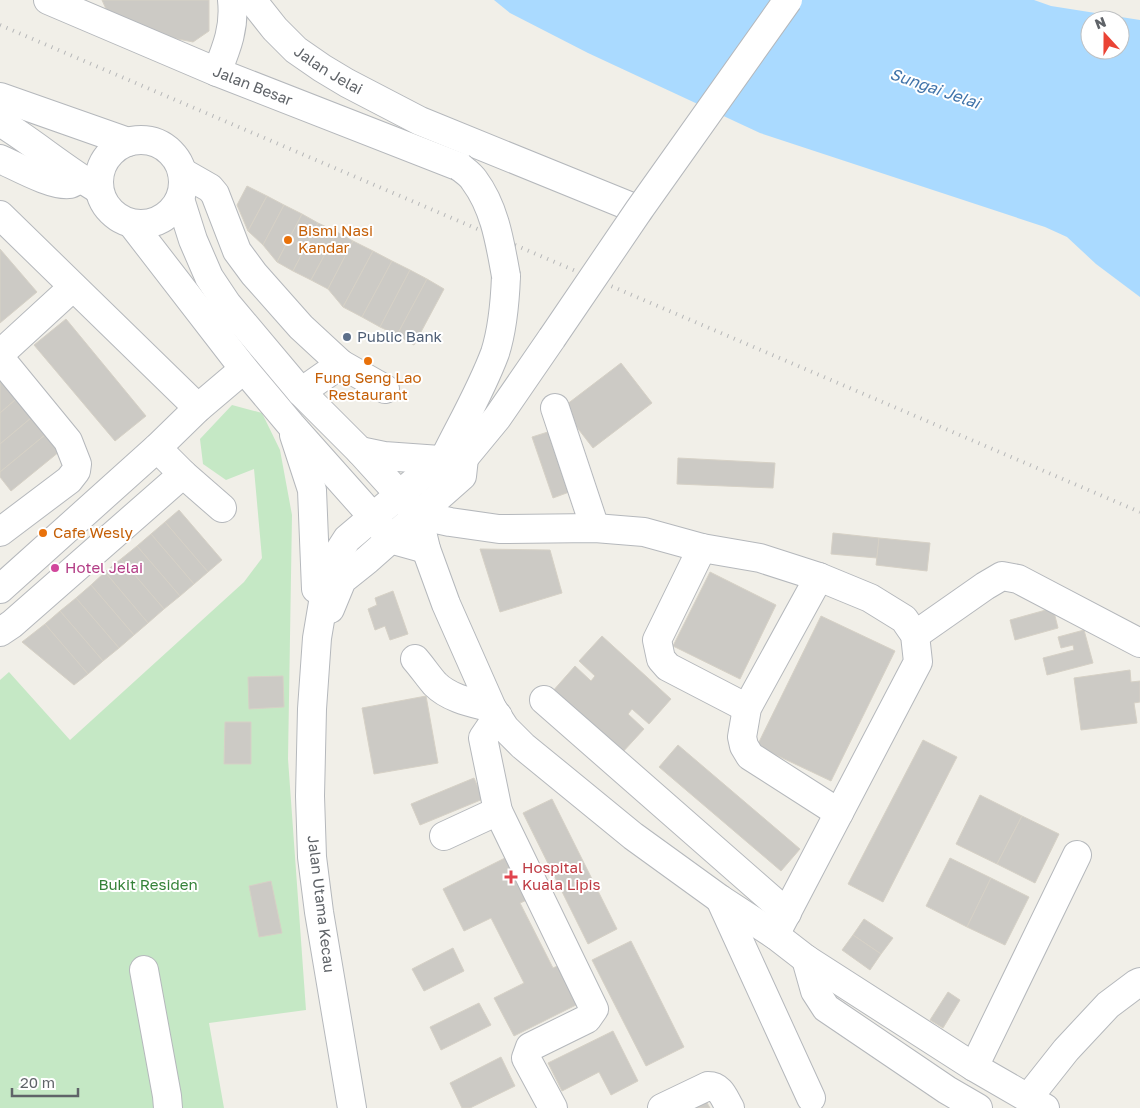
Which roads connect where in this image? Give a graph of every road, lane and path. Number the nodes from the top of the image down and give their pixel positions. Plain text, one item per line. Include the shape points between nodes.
1 (48, 0) edge
2 (232, 0) edge
3 (252, 0) edge
4 (788, 0) edge
5 (217, 72) junction
6 (0, 97) edge
7 (0, 122) edge
8 (128, 142) junction
9 (0, 159) edge
10 (182, 172) junction
11 (89, 184) junction
12 (180, 199) junction
13 (639, 210) junction
14 (0, 215) edge
15 (132, 224) junction
16 (73, 287) junction
17 (0, 356) edge
18 (341, 364) junction
19 (244, 369) junction
20 (384, 389) dead end
21 (301, 392) junction
22 (198, 408) junction
23 (555, 408) dead end
24 (291, 425) junction
25 (158, 448) junction
26 (360, 451) junction
27 (450, 457) junction
28 (184, 474) junction
29 (400, 494) junction
30 (222, 508) dead end
31 (418, 514) junction
32 (373, 517) junction
33 (595, 528) junction
34 (5, 531) edge
35 (390, 538) junction
36 (702, 548) junction
37 (426, 549) junction
38 (36, 557) junction
39 (819, 577) junction
40 (0, 589) edge
41 (4, 622) edge
42 (915, 636) junction
43 (317, 638) junction
44 (1140, 643) edge
45 (415, 660) dead end
46 (544, 700) dead end
47 (747, 708) junction
48 (495, 712) junction
49 (660, 802) junction
50 (498, 811) junction
51 (839, 814) junction
52 (444, 836) dead end
53 (633, 836) junction
54 (1077, 855) dead end
55 (720, 899) junction
56 (781, 924) junction
57 (806, 959) junction
58 (144, 970) dead end
59 (1140, 982) edge
60 (974, 1066) junction
61 (811, 1098) dead end
62 (942, 1099) edge
63 (1037, 1103) edge
64 (168, 1108) edge
65 (352, 1108) edge
66 (553, 1108) edge
67 (662, 1108) edge
68 (730, 1108) edge
69 (978, 1108) edge

1 - 5 street, Jalan Besar
2 - 5 street via 231,34
3 - 13 street, Jalan Jelai via 296,50 347,84 420,121
4 - 13 street, bridge
5 - 27 street, Jalan Besar, bridge via 460,167 473,178 484,195 496,223 506,276 505,306 495,351
6 - 8 street
7 - 11 street
8 - 10 street via 155,142 177,159
8 - 11 street via 114,149
9 - 11 street via 49,181
10 - 12 street via 184,186
10 - 18 street via 215,194 237,251 254,274 301,328
11 - 15 street via 116,217
12 - 15 street via 172,212 160,220
12 - 21 street via 209,277 227,304
13 - 27 street, bridge via 497,418
14 - 16 street
15 - 19 street
16 - 17 street
16 - 22 street
17 - 34 street via 68,440 77,464 76,471 68,480
18 - 20 street
18 - 21 street
19 - 22 street
19 - 24 street
21 - 26 street
22 - 25 street
23 - 33 street
24 - 32 street
24 - 43 street via 312,490
25 - 28 street
25 - 38 street
26 - 27 street via 384,456
26 - 29 street
27 - 29 street
27 - 31 street via 462,476
28 - 30 street
28 - 41 street
29 - 31 street
29 - 32 street
31 - 33 street via 499,529
31 - 35 street
31 - 37 street
32 - 35 street
32 - 43 street via 347,539 329,566
33 - 36 street via 644,532
34 - 38 street
35 - 37 street
35 - 43 street via 342,580
36 - 39 street via 760,558
36 - 47 street via 657,640 661,659 668,667
37 - 48 street via 446,604
38 - 40 street
39 - 42 street via 870,598 904,619
39 - 47 street
42 - 44 street via 1002,576 1018,579
42 - 51 street via 918,662
43 - 65 street, Jalan Utama Kecau via 310,796 312,857
45 - 48 street via 448,693
46 - 49 street
47 - 51 street via 742,737 750,756
48 - 50 street via 483,738
48 - 53 street via 523,746
49 - 53 street
49 - 56 street
50 - 52 street
50 - 66 street via 594,1009 588,1019 530,1048 526,1058
51 - 56 street
53 - 55 street
54 - 60 street
55 - 56 street
55 - 61 street
56 - 57 street
57 - 60 street
57 - 62 street via 815,990 826,1008
58 - 64 street
59 - 63 street via 1108,1005 1066,1050
60 - 63 street
62 - 69 street
67 - 68 street via 708,1086 720,1091

